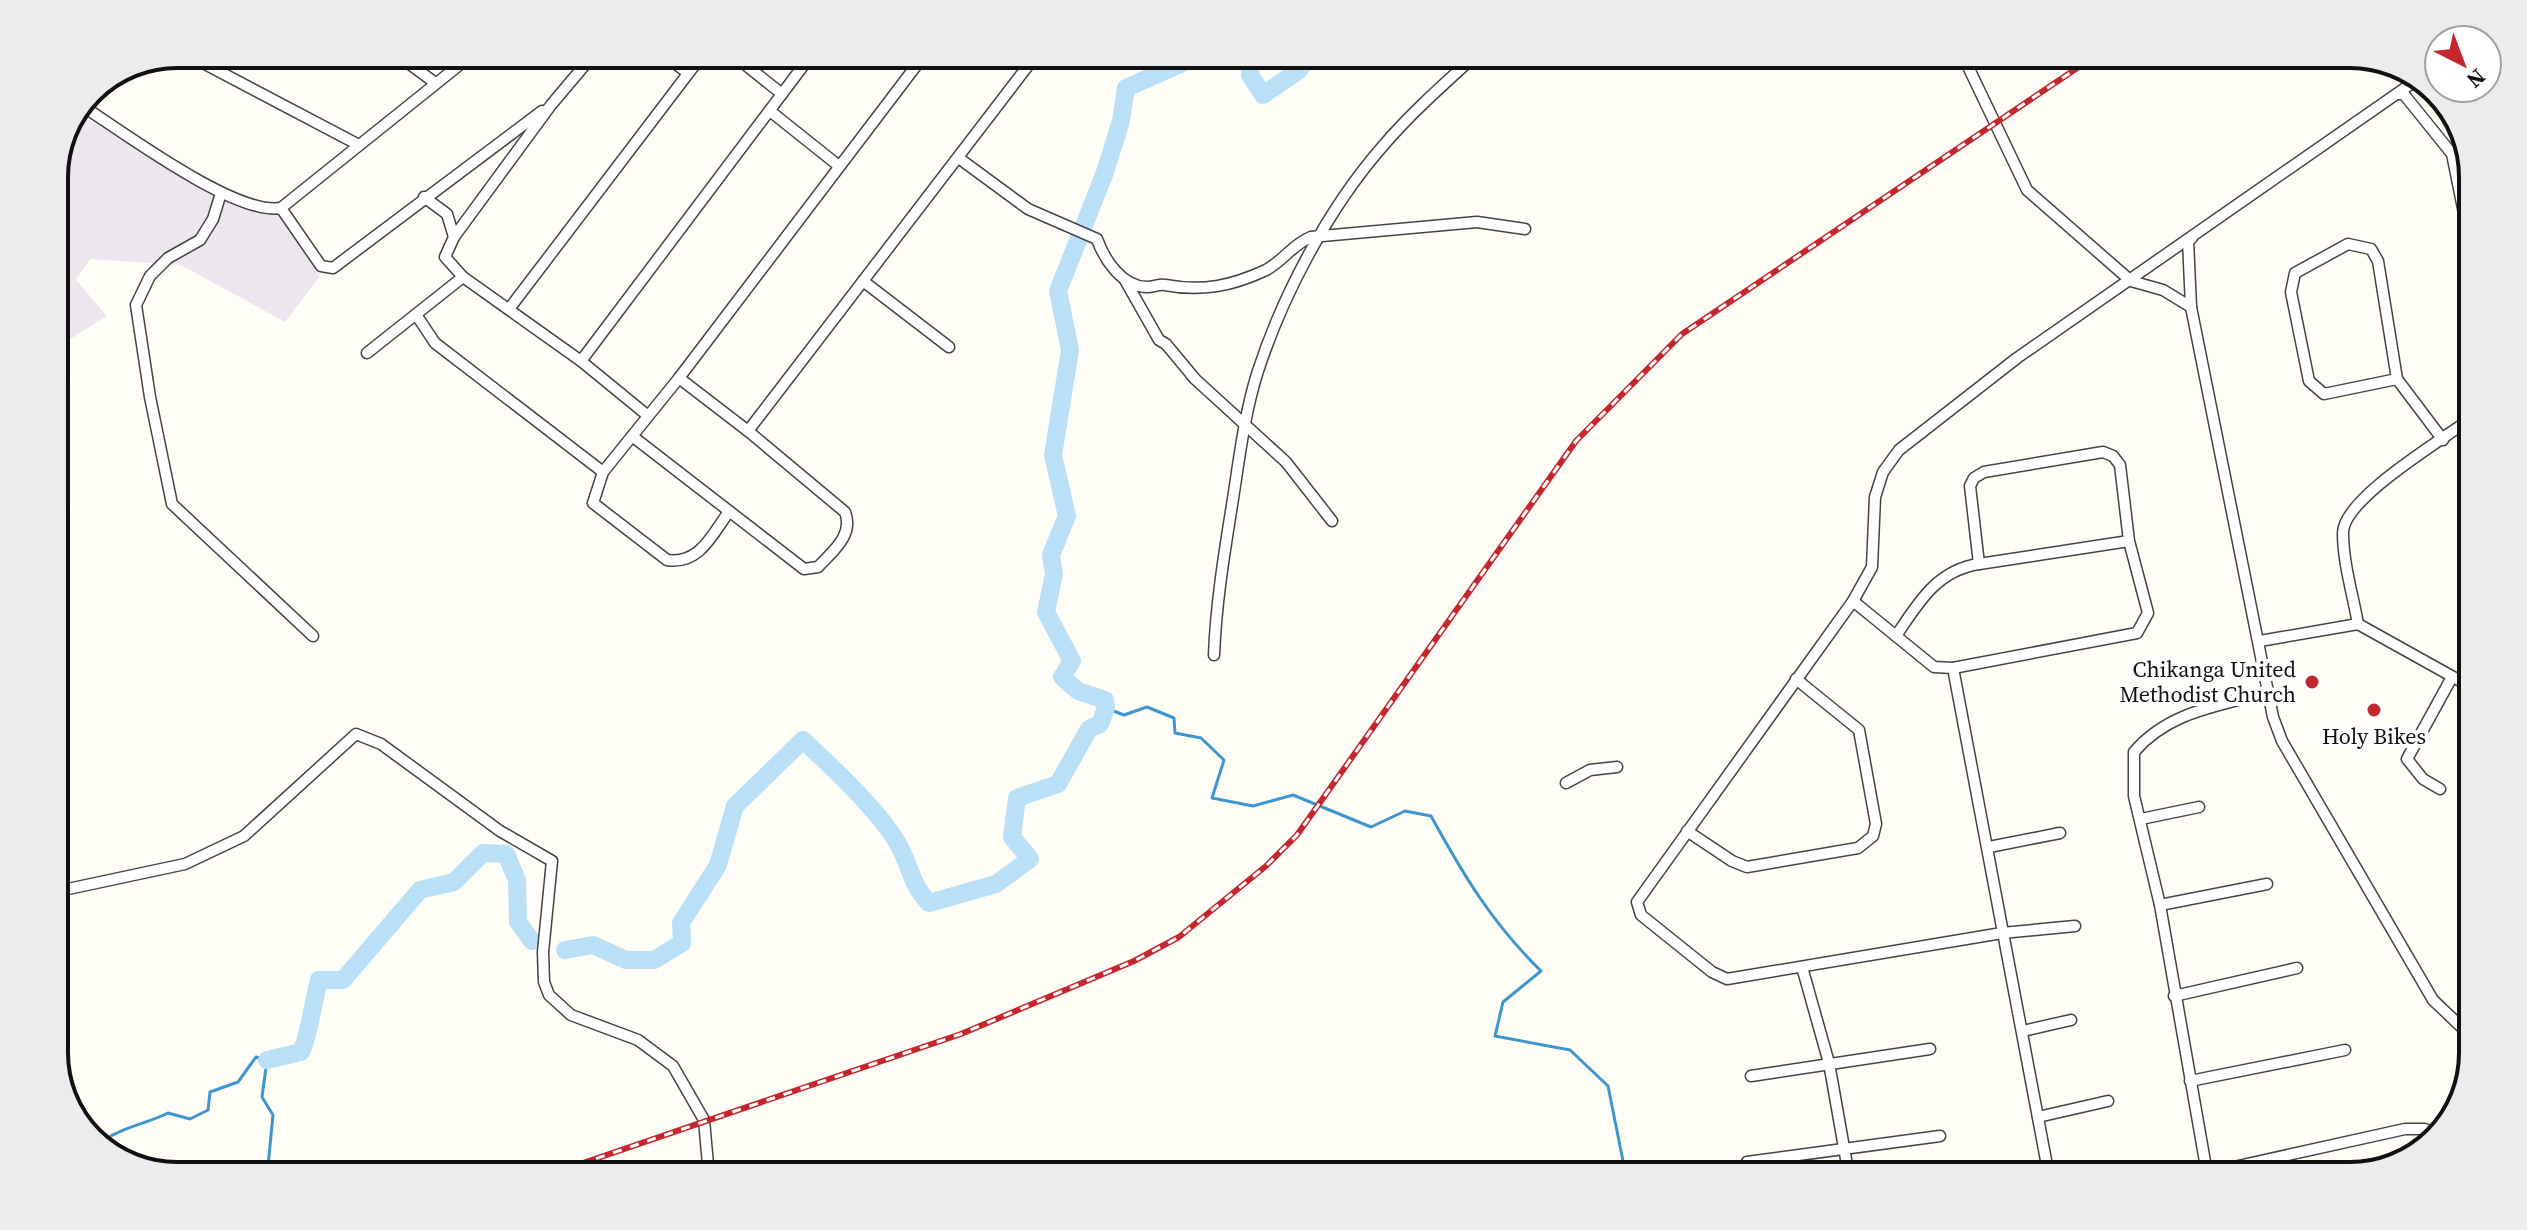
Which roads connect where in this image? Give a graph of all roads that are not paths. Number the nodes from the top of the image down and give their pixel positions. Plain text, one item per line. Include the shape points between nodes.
1 (213, 68) edge
2 (415, 68) edge
3 (454, 68) edge
4 (582, 68) edge
5 (681, 68) edge
6 (692, 68) edge
7 (750, 68) edge
8 (802, 68) edge
9 (914, 68) edge
10 (1027, 68) edge
11 (1462, 68) edge
12 (1969, 68) edge
13 (688, 73) junction
14 (434, 82) junction
15 (2410, 86) edge
16 (2402, 92) junction
17 (782, 94) junction
18 (551, 105) junction
19 (91, 111) edge
20 (770, 111) junction
21 (357, 144) junction
22 (960, 159) junction
23 (839, 166) junction
24 (2459, 189) edge
25 (221, 193) junction
26 (424, 197) junction
27 (281, 208) junction
28 (1525, 229) dead end
29 (454, 237) junction
30 (1319, 238) junction
31 (2188, 240) junction
32 (1121, 276) junction
33 (463, 277) junction
34 (863, 281) junction
35 (2131, 281) junction
36 (2191, 307) junction
37 (509, 309) junction
38 (417, 316) junction
39 (949, 347) dead end
40 (367, 353) dead end
41 (581, 361) junction
42 (679, 378) junction
43 (2397, 379) junction
44 (647, 415) junction
45 (1245, 424) junction
46 (2459, 428) edge
47 (748, 431) junction
48 (632, 436) junction
49 (2443, 440) junction
50 (603, 472) junction
51 (728, 513) junction
52 (1332, 521) dead end
53 (2129, 541) junction
54 (1979, 564) junction
55 (1853, 601) junction
56 (2358, 624) junction
57 (313, 636) dead end
58 (1896, 636) junction
59 (2260, 641) junction
60 (1214, 655) dead end
61 (1953, 668) junction
62 (2452, 677) junction
63 (1796, 679) junction
64 (2459, 681) edge
65 (2269, 692) junction
66 (1617, 767) dead end
67 (1566, 783) dead end
68 (2440, 789) dead end
69 (2199, 807) dead end
70 (2141, 819) junction
71 (1687, 831) junction
72 (2060, 833) dead end
73 (1989, 847) junction
74 (2267, 884) dead end
75 (68, 889) edge
76 (2160, 905) junction
77 (2075, 926) dead end
78 (2002, 933) junction
79 (1802, 967) junction
80 (2297, 968) dead end
81 (2174, 996) junction
82 (2071, 1020) dead end
83 (2459, 1025) edge
84 (2023, 1031) junction
85 (1930, 1049) dead end
86 (2345, 1050) dead end
87 (1829, 1063) junction
88 (1751, 1076) dead end
89 (2190, 1081) junction
90 (2108, 1101) dead end
91 (2038, 1117) junction
92 (2427, 1130) edge
93 (1940, 1136) dead end
94 (1845, 1148) junction
95 (708, 1162) edge
96 (1747, 1162) dead end
97 (1847, 1162) edge
98 (2046, 1162) edge
99 (2206, 1162) edge
100 (2261, 1162) edge

1 - 21 street
2 - 14 street
3 - 14 street
4 - 18 street
5 - 13 street
6 - 13 street
7 - 17 street
8 - 17 street
9 - 23 street
10 - 22 street
11 - 30 street via 1379,150
12 - 35 street via 2027,190
13 - 37 street
14 - 21 street
15 - 16 street
16 - 24 street via 2452,154
16 - 31 street
17 - 20 street
18 - 26 street
18 - 29 street
19 - 25 street
20 - 23 street
20 - 41 street
21 - 27 street
22 - 32 street via 1028,209 1097,239 1106,261
22 - 34 street
23 - 42 street
25 - 27 street via 264,210
25 - 57 street via 200,240 168,258 150,276 136,305 172,504
26 - 27 street via 333,268 321,266
26 - 29 street via 447,214
28 - 30 street via 1477,222
29 - 33 street via 445,257
30 - 32 street via 1301,242 1270,268 1215,289 1145,287
30 - 45 street via 1273,331
31 - 35 street
31 - 36 street
32 - 45 street via 1131,285 1159,340
33 - 37 street
33 - 38 street
34 - 39 street
34 - 47 street
35 - 36 street via 2163,290
35 - 55 street via 2017,358 1899,450 1883,472 1875,497 1872,567
36 - 59 street
37 - 41 street
38 - 40 street
38 - 50 street via 435,343
41 - 44 street
42 - 44 street
42 - 47 street
43 - 43 street via 2378,261 2371,249 2348,244 2295,273 2291,292 2309,381 2324,394
43 - 49 street
44 - 48 street
45 - 52 street via 1286,462
45 - 60 street via 1215,612
46 - 49 street
47 - 51 street via 837,504 848,528 821,564 809,570
48 - 50 street
48 - 51 street
49 - 56 street via 2364,497 2347,516 2343,532
50 - 51 street via 593,503 667,560 694,557
53 - 54 street
53 - 54 street via 2120,465 2103,452 1974,478 1970,486
53 - 61 street via 2148,613 2137,633
54 - 58 street via 1959,567 1937,581
55 - 58 street
55 - 63 street
56 - 59 street
56 - 62 street
58 - 61 street via 1934,667
59 - 65 street
61 - 73 street
62 - 64 street
62 - 68 street via 2407,759 2423,779
63 - 71 street
63 - 71 street via 1859,730 1876,824 1873,836 1858,848 1747,867
65 - 70 street via 2173,720 2153,731 2134,752 2134,796
65 - 83 street via 2282,741 2433,1000
66 - 67 street via 1590,770
69 - 70 street
70 - 76 street
71 - 79 street via 1637,902 1641,915 1727,979
72 - 73 street
73 - 78 street
74 - 76 street
75 - 95 street via 185,864 244,836 356,734 381,744 500,831 552,861 543,952 549,995 571,1015 638,1040 673,1066 704,1120
76 - 81 street
77 - 78 street
78 - 79 street
78 - 84 street
79 - 87 street
80 - 81 street
81 - 89 street
82 - 84 street
84 - 91 street
85 - 87 street
86 - 89 street
87 - 88 street
87 - 94 street
89 - 99 street
90 - 91 street
91 - 98 street
92 - 100 street via 2405,1129
93 - 94 street
94 - 96 street
94 - 97 street

